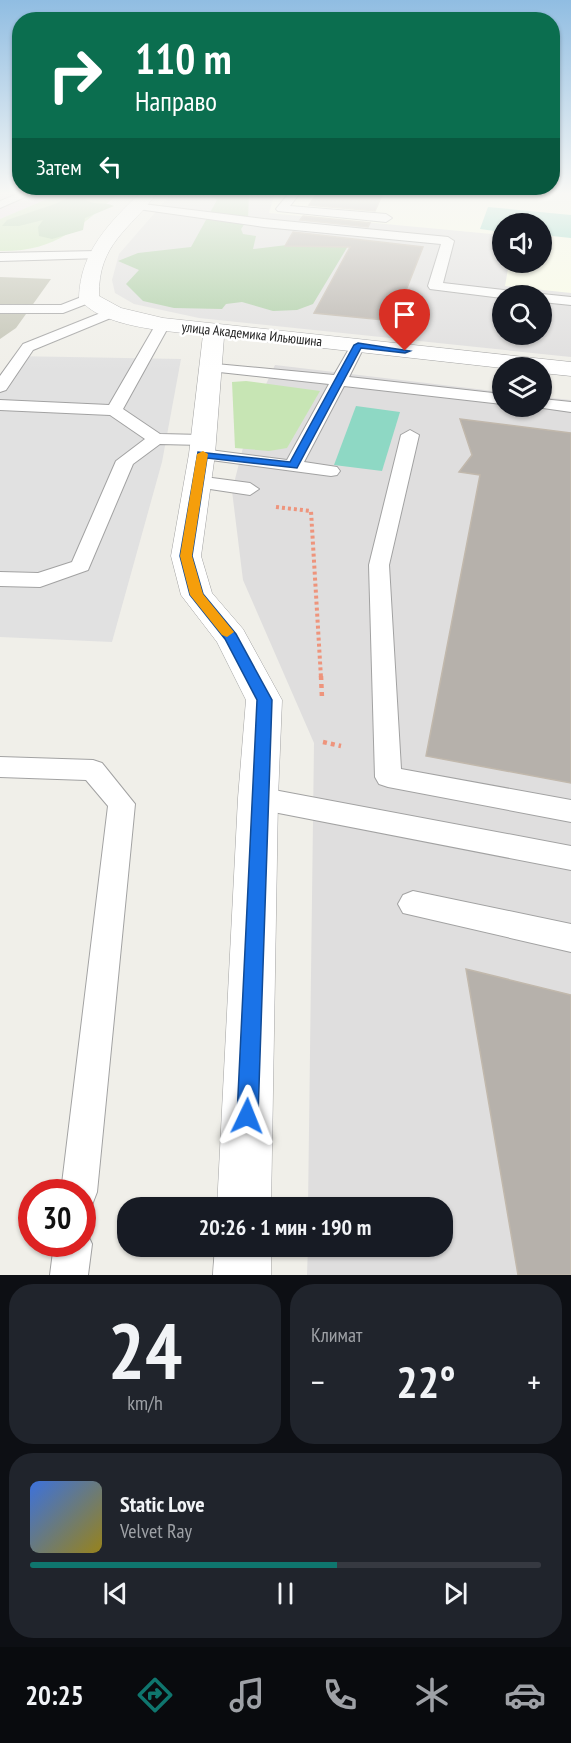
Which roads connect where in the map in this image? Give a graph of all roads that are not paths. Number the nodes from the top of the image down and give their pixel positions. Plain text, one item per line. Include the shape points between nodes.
1 (445, 252) edge
2 (97, 255) joint
3 (0, 257) edge
4 (492, 293) edge
5 (89, 298) junction
6 (552, 299) edge
7 (571, 301) edge
8 (0, 309) edge
9 (113, 312) junction
10 (163, 324) junction
11 (214, 330) junction
12 (358, 345) junction
13 (210, 366) junction
14 (571, 369) edge
15 (340, 380) junction
16 (0, 387) edge
17 (492, 398) edge
18 (0, 405) edge
19 (552, 405) edge
20 (571, 407) edge
21 (114, 410) junction
22 (410, 435) dead end
23 (156, 439) junction
24 (200, 460) junction
25 (293, 466) junction
26 (250, 489) dead end
27 (0, 579) edge
28 (0, 767) edge
29 (258, 798) junction
30 (571, 811) edge
31 (571, 858) edge
32 (413, 904) dead end
33 (571, 938) edge
34 (80, 1179) edge
35 (244, 1197) edge
36 (71, 1257) edge
37 (243, 1257) edge
38 (69, 1275) edge
39 (242, 1275) edge

1 - 4 lane via 435,286
2 - 3 lane
2 - 5 street via 89,273
5 - 8 lane via 63,309
5 - 9 street, улица Академика Ильюшина
6 - 7 lane
9 - 10 street, улица Академика Ильюшина
9 - 16 lane via 28,347
10 - 11 street, улица Академика Ильюшина
10 - 21 lane
11 - 12 street, улица Академика Ильюшина
11 - 13 street
12 - 14 street, улица Академика Ильюшина
12 - 15 lane
13 - 15 lane
13 - 24 street
15 - 17 lane
15 - 25 lane
18 - 21 lane
19 - 20 lane
21 - 23 lane
22 - 30 lane via 379,565 388,777
23 - 24 lane
23 - 27 lane via 125,461 81,566 40,580
24 - 25 lane
24 - 25 lane via 329,476
24 - 26 lane
24 - 29 street via 186,556 197,595 231,637 264,700
28 - 34 lane via 93,771 122,804
29 - 31 lane
29 - 35 street
32 - 33 lane
36 - 38 lane
37 - 39 street

